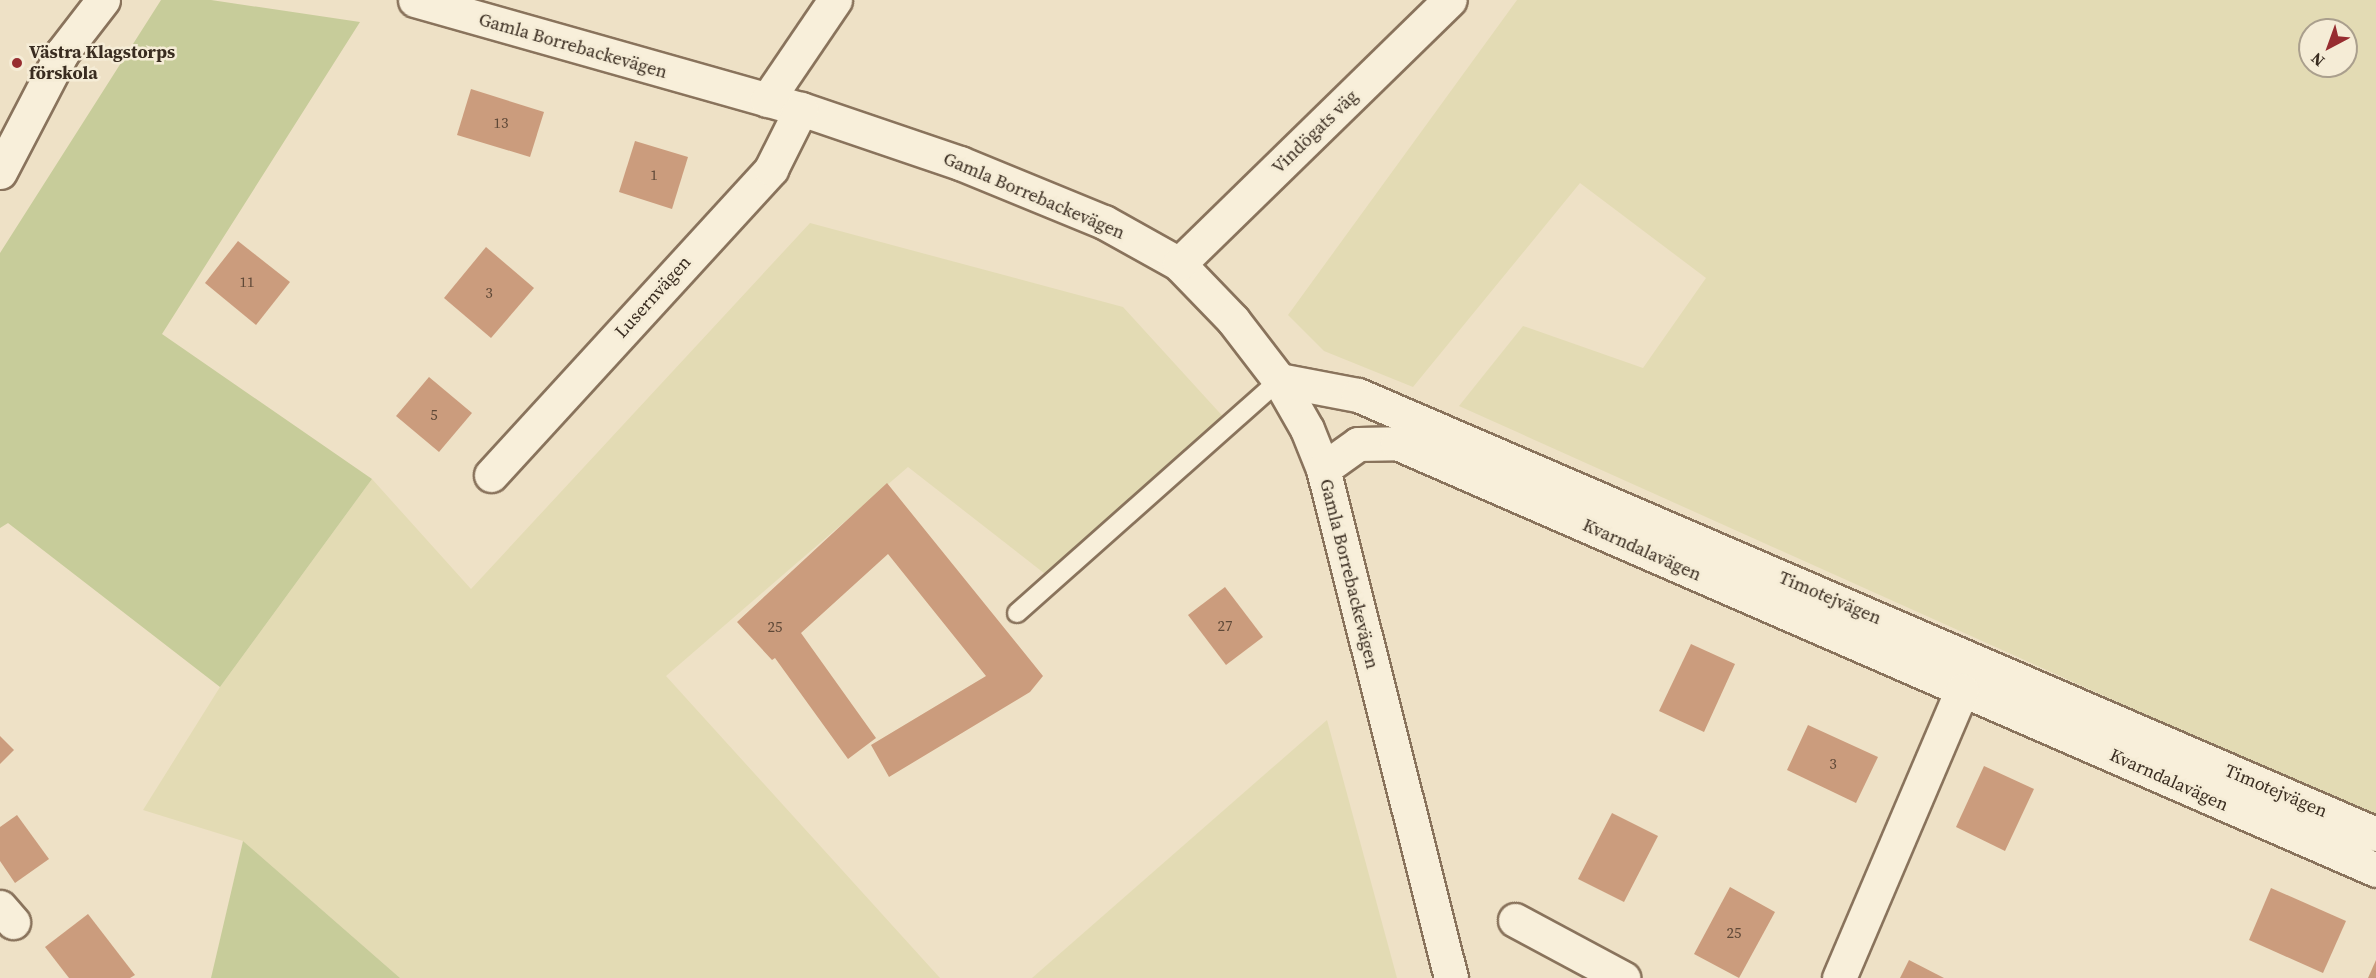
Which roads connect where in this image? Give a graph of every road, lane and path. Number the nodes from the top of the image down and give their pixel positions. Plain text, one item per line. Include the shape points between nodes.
1 (103, 0) edge
2 (415, 0) edge
3 (835, 0) edge
4 (1450, 0) edge
5 (767, 100) junction
6 (801, 109) junction
7 (0, 172) edge
8 (1179, 264) junction
9 (1279, 380) junction
10 (1323, 469) junction
11 (491, 475) dead end
12 (1017, 613) dead end
13 (1962, 690) junction
14 (2376, 834) edge
15 (2376, 870) edge
16 (1515, 920) dead end
17 (1451, 978) edge
18 (1623, 978) edge
19 (1839, 978) edge

1 - 7 street via 62,53
2 - 5 street, Gamla Borrebackevägen
3 - 5 street
4 - 8 street, Vindögats väg
5 - 6 street, Gamla Borrebackevägen
6 - 8 street, Gamla Borrebackevägen via 960,163 1104,222
6 - 11 street, Lusernvägen via 771,169
8 - 9 street, Gamla Borrebackevägen via 1233,320
9 - 10 street, Gamla Borrebackevägen via 1307,429
9 - 12 lane
9 - 14 street, Timotejvägen via 1358,395
10 - 13 street, Kvarndalavägen via 1358,444 1397,443
10 - 17 street, Gamla Borrebackevägen
13 - 15 street, Kvarndalavägen
13 - 19 street
16 - 18 street

